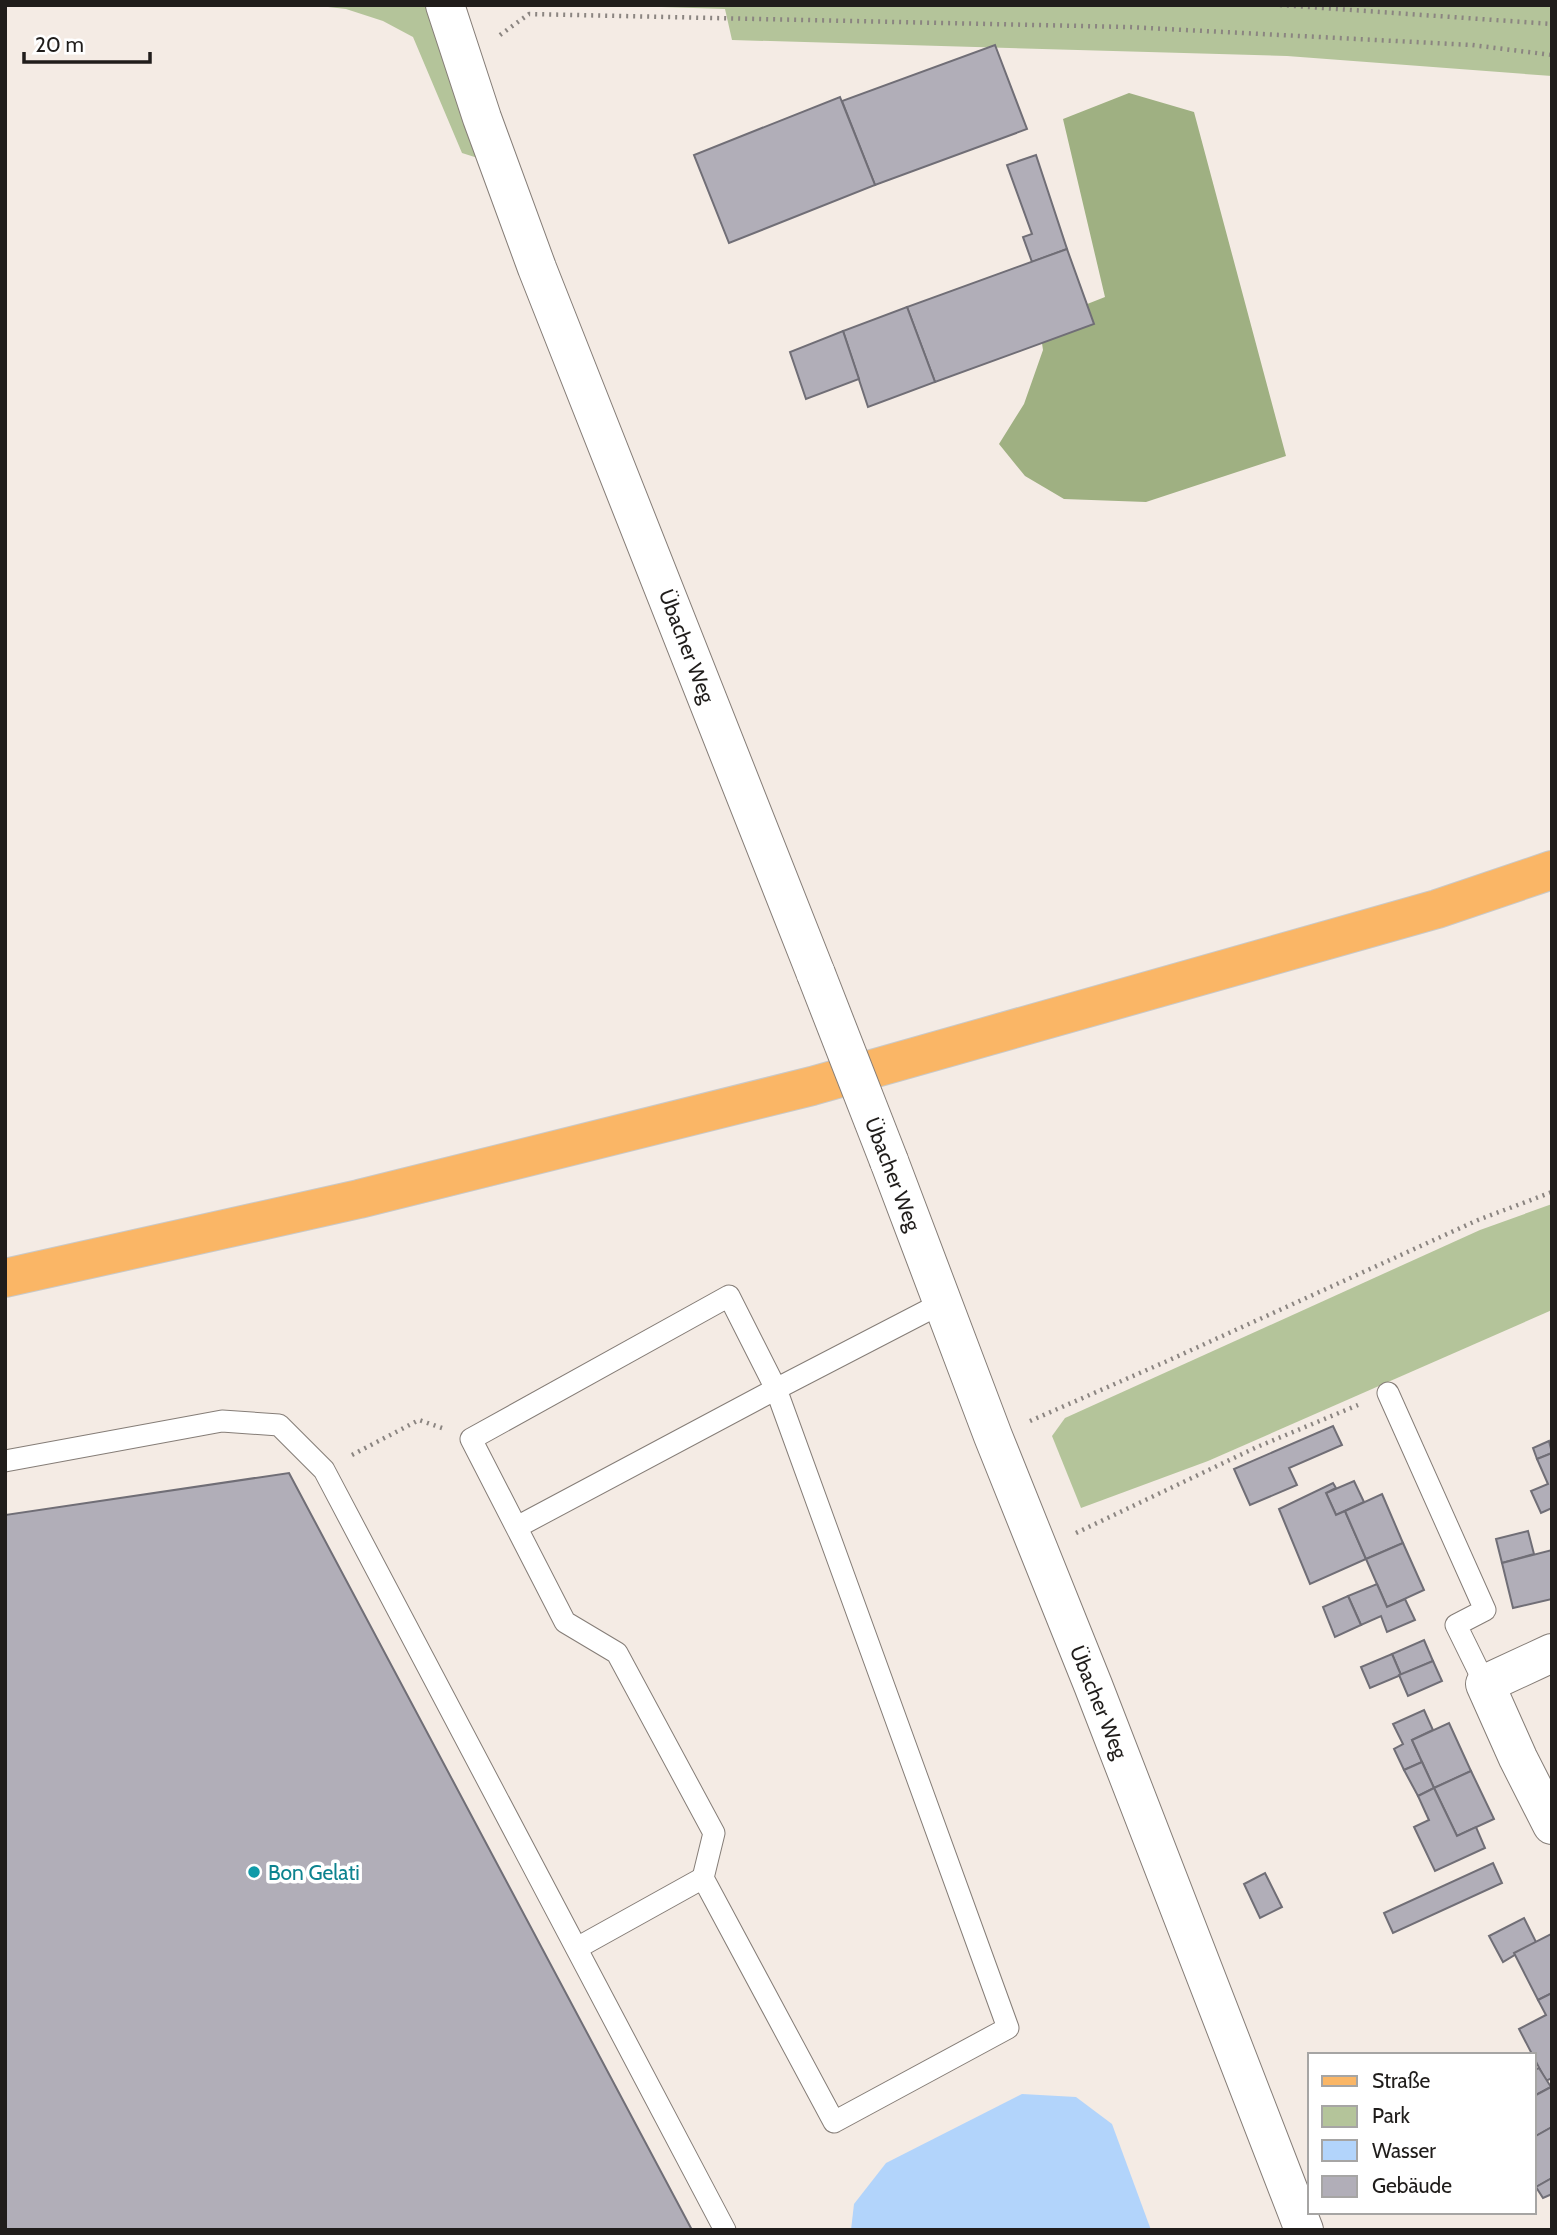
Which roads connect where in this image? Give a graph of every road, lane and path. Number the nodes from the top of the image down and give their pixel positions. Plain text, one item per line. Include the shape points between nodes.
1 (445, 5) edge
2 (1280, 5) edge
3 (1552, 24) edge
4 (500, 35) dead end
5 (1552, 55) edge
6 (1552, 870) edge
7 (1552, 1192) edge
8 (5, 1278) edge
9 (942, 1303) junction
10 (776, 1389) junction
11 (1388, 1393) joint
12 (993, 1436) junction
13 (471, 1439) junction
14 (5, 1461) edge
15 (324, 1470) junction
16 (517, 1527) junction
17 (1073, 1534) dead end
18 (1552, 1653) edge
19 (1485, 1684) junction
20 (1552, 1825) edge
21 (703, 1878) junction
22 (577, 1948) junction
23 (726, 2230) edge
24 (1304, 2230) edge

1 - 9 street, Übacher Weg, bridge via 537,268
2 - 3 path
4 - 5 path via 529,14 1128,27 1472,45
6 - 8 main road via 1437,909 812,1086 359,1199
7 - 12 path via 1478,1220
9 - 10 lane
9 - 12 street, Übacher Weg
10 - 13 lane via 729,1296
10 - 16 lane
10 - 21 lane via 1008,2028 834,2122
11 - 17 path via 1258,1447
11 - 19 lane via 1485,1610 1456,1625
12 - 24 street, Übacher Weg
13 - 15 path via 419,1420
13 - 16 lane
14 - 15 lane via 222,1421 279,1425
15 - 22 lane
16 - 21 lane via 565,1622 617,1653 714,1833
18 - 19 street
19 - 20 street
21 - 22 lane
22 - 23 lane

